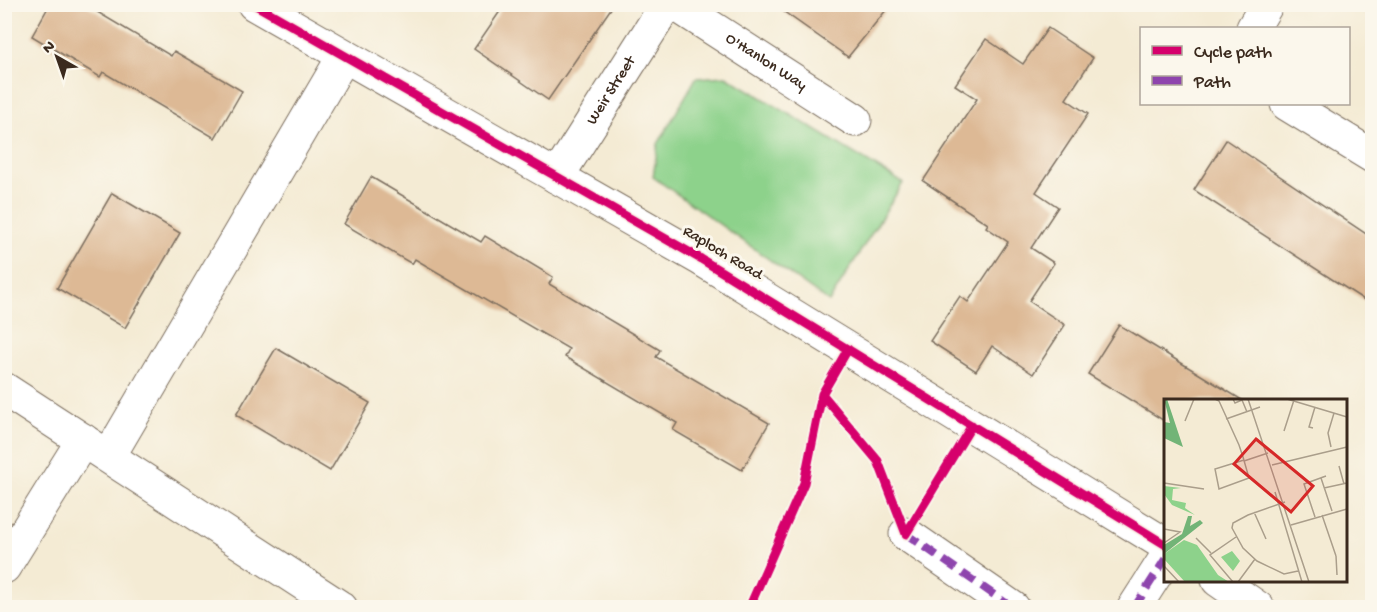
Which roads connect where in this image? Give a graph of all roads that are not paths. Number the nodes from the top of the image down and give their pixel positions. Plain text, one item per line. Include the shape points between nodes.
1 (254, 4) edge
2 (667, 4) edge
3 (675, 4) edge
4 (1268, 4) edge
5 (1254, 27) edge
6 (344, 56) junction
7 (1289, 105) edge
8 (855, 120) dead end
9 (1372, 156) edge
10 (557, 177) junction
11 (4, 389) edge
12 (96, 448) junction
13 (906, 534) dead end
14 (1164, 544) edge
15 (1164, 561) edge
16 (4, 567) edge
17 (1221, 582) edge
18 (341, 608) edge
19 (1013, 608) edge
20 (1134, 608) edge
21 (1258, 608) edge

1 - 6 street, Raploch Road
2 - 10 street, Weir Street
3 - 8 street, O'Hanlon Way
4 - 5 street
6 - 10 street, Raploch Road
6 - 12 street
7 - 9 street
10 - 14 street, Raploch Road via 701,259
11 - 12 street
12 - 16 street
12 - 18 street
13 - 19 street
15 - 20 street
17 - 21 street

